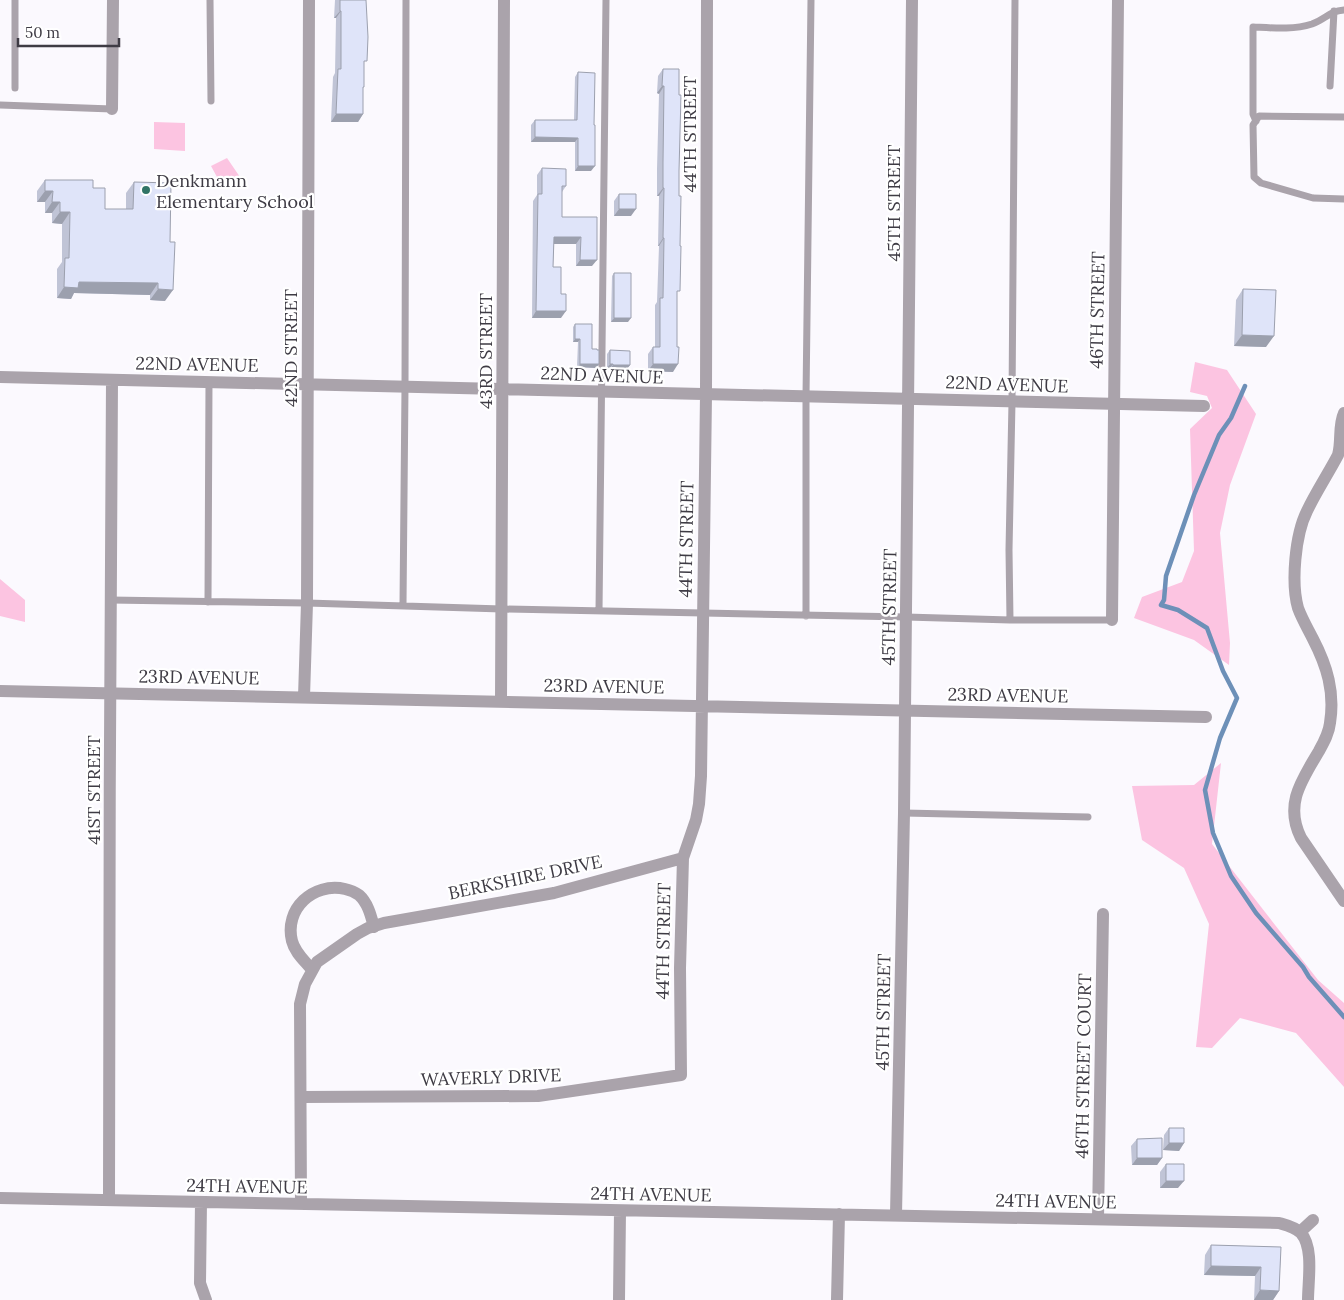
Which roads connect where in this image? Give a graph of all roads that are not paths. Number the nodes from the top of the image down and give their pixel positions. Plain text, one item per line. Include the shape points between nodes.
1 (15, 0) edge
2 (113, 0) edge
3 (210, 0) edge
4 (309, 0) edge
5 (406, 0) edge
6 (504, 0) edge
7 (606, 0) edge
8 (707, 0) edge
9 (811, 0) edge
10 (912, 0) edge
11 (1015, 0) edge
12 (1118, 0) edge
13 (1334, 10) junction
14 (1344, 10) edge
15 (1330, 86) dead end
16 (15, 88) dead end
17 (211, 101) dead end
18 (0, 105) edge
19 (112, 109) joint
20 (1344, 117) edge
21 (1256, 121) junction
22 (1344, 198) edge
23 (0, 377) edge
24 (112, 380) junction
25 (209, 382) junction
26 (307, 384) junction
27 (405, 387) junction
28 (503, 389) junction
29 (602, 392) junction
30 (706, 395) junction
31 (806, 397) junction
32 (909, 399) junction
33 (1012, 402) junction
34 (1114, 405) junction
35 (1204, 406) dead end
36 (1344, 413) edge
37 (110, 600) junction
38 (208, 602) junction
39 (307, 603) junction
40 (403, 606) junction
41 (502, 609) junction
42 (599, 612) junction
43 (703, 613) junction
44 (806, 616) junction
45 (906, 617) junction
46 (1010, 620) junction
47 (1112, 620) joint
48 (0, 691) edge
49 (111, 693) junction
50 (304, 697) junction
51 (501, 701) junction
52 (701, 706) junction
53 (905, 710) junction
54 (1206, 717) dead end
55 (904, 813) junction
56 (1088, 817) dead end
57 (683, 858) junction
58 (1344, 901) edge
59 (1103, 914) dead end
60 (374, 926) junction
61 (312, 970) junction
62 (681, 1075) joint
63 (301, 1097) junction
64 (0, 1198) edge
65 (109, 1200) junction
66 (202, 1202) junction
67 (301, 1204) junction
68 (620, 1211) junction
69 (839, 1214) junction
70 (896, 1215) junction
71 (1098, 1219) junction
72 (1313, 1220) dead end
73 (1300, 1232) junction
74 (206, 1300) edge
75 (619, 1300) edge
76 (837, 1300) edge
77 (1308, 1300) edge

1 - 16 lane
2 - 19 street
3 - 17 lane
4 - 26 street, 42ND STREET
5 - 27 lane
6 - 28 street, 43RD STREET
7 - 29 lane
8 - 30 street, 44TH STREET
9 - 31 lane
10 - 32 street, 45TH STREET
11 - 33 lane
12 - 34 street, 46TH STREET
13 - 14 lane
13 - 15 lane
13 - 21 lane via 1312,24 1292,28 1253,28 1252,114
18 - 19 lane
20 - 21 lane via 1260,116
21 - 22 lane via 1253,125 1254,177 1261,183 1313,198
23 - 24 street, 22ND AVENUE
24 - 25 street, 22ND AVENUE
24 - 37 street, 41ST STREET
25 - 26 street, 22ND AVENUE
25 - 38 lane
26 - 27 street, 22ND AVENUE
26 - 39 street, 42ND STREET
27 - 28 street, 22ND AVENUE
27 - 40 lane
28 - 29 street, 22ND AVENUE
28 - 41 street, 43RD STREET
29 - 30 street, 22ND AVENUE
29 - 42 lane
30 - 31 street, 22ND AVENUE
30 - 43 street, 44TH STREET
31 - 32 street, 22ND AVENUE
31 - 44 lane
32 - 33 street, 22ND AVENUE
32 - 45 street, 45TH STREET
33 - 34 street, 22ND AVENUE
33 - 46 lane
34 - 35 street, 22ND AVENUE
34 - 47 street, 46TH STREET
36 - 58 street via 1338,455 1306,512 1297,547 1295,578 1298,608 1322,655 1332,705 1329,730 1299,785 1293,808 1301,838
37 - 38 lane
37 - 49 street, 41ST STREET
38 - 39 lane
39 - 40 lane
39 - 50 street, 42ND STREET
40 - 41 lane
41 - 42 lane
41 - 51 street, 43RD STREET
42 - 43 lane
43 - 44 lane
43 - 52 street, 44TH STREET
44 - 45 lane
45 - 46 lane
45 - 53 street, 45TH STREET
46 - 47 lane
48 - 49 street, 23RD AVENUE
49 - 50 street, 23RD AVENUE
49 - 65 street, 41ST STREET
50 - 51 street, 23RD AVENUE
51 - 52 street, 23RD AVENUE
52 - 53 street, 23RD AVENUE
52 - 57 street, 44TH STREET via 699,804
53 - 54 street, 23RD AVENUE
53 - 55 street, 45TH STREET
55 - 56 lane
55 - 70 street, 45TH STREET
57 - 60 street, BERKSHIRE DRIVE via 554,893
57 - 62 street, 44TH STREET
59 - 71 street, 46TH STREET COURT
60 - 61 street, BERKSHIRE DRIVE via 317,962
60 - 61 street via 366,904 353,891 334,888 312,894 294,912 290,930 297,952
61 - 63 street, BERKSHIRE DRIVE via 300,1004
62 - 63 street, WAVERLY DRIVE via 538,1096
63 - 67 street, BERKSHIRE DRIVE
64 - 65 street, 24TH AVENUE
65 - 66 street, 24TH AVENUE
66 - 67 street, 24TH AVENUE
66 - 74 street via 200,1283
67 - 68 street, 24TH AVENUE
68 - 69 street, 24TH AVENUE
68 - 75 street
69 - 70 street, 24TH AVENUE
69 - 76 street
70 - 71 street, 24TH AVENUE
71 - 73 street, 24TH AVENUE via 1279,1223
72 - 73 street
73 - 77 street via 1309,1252

